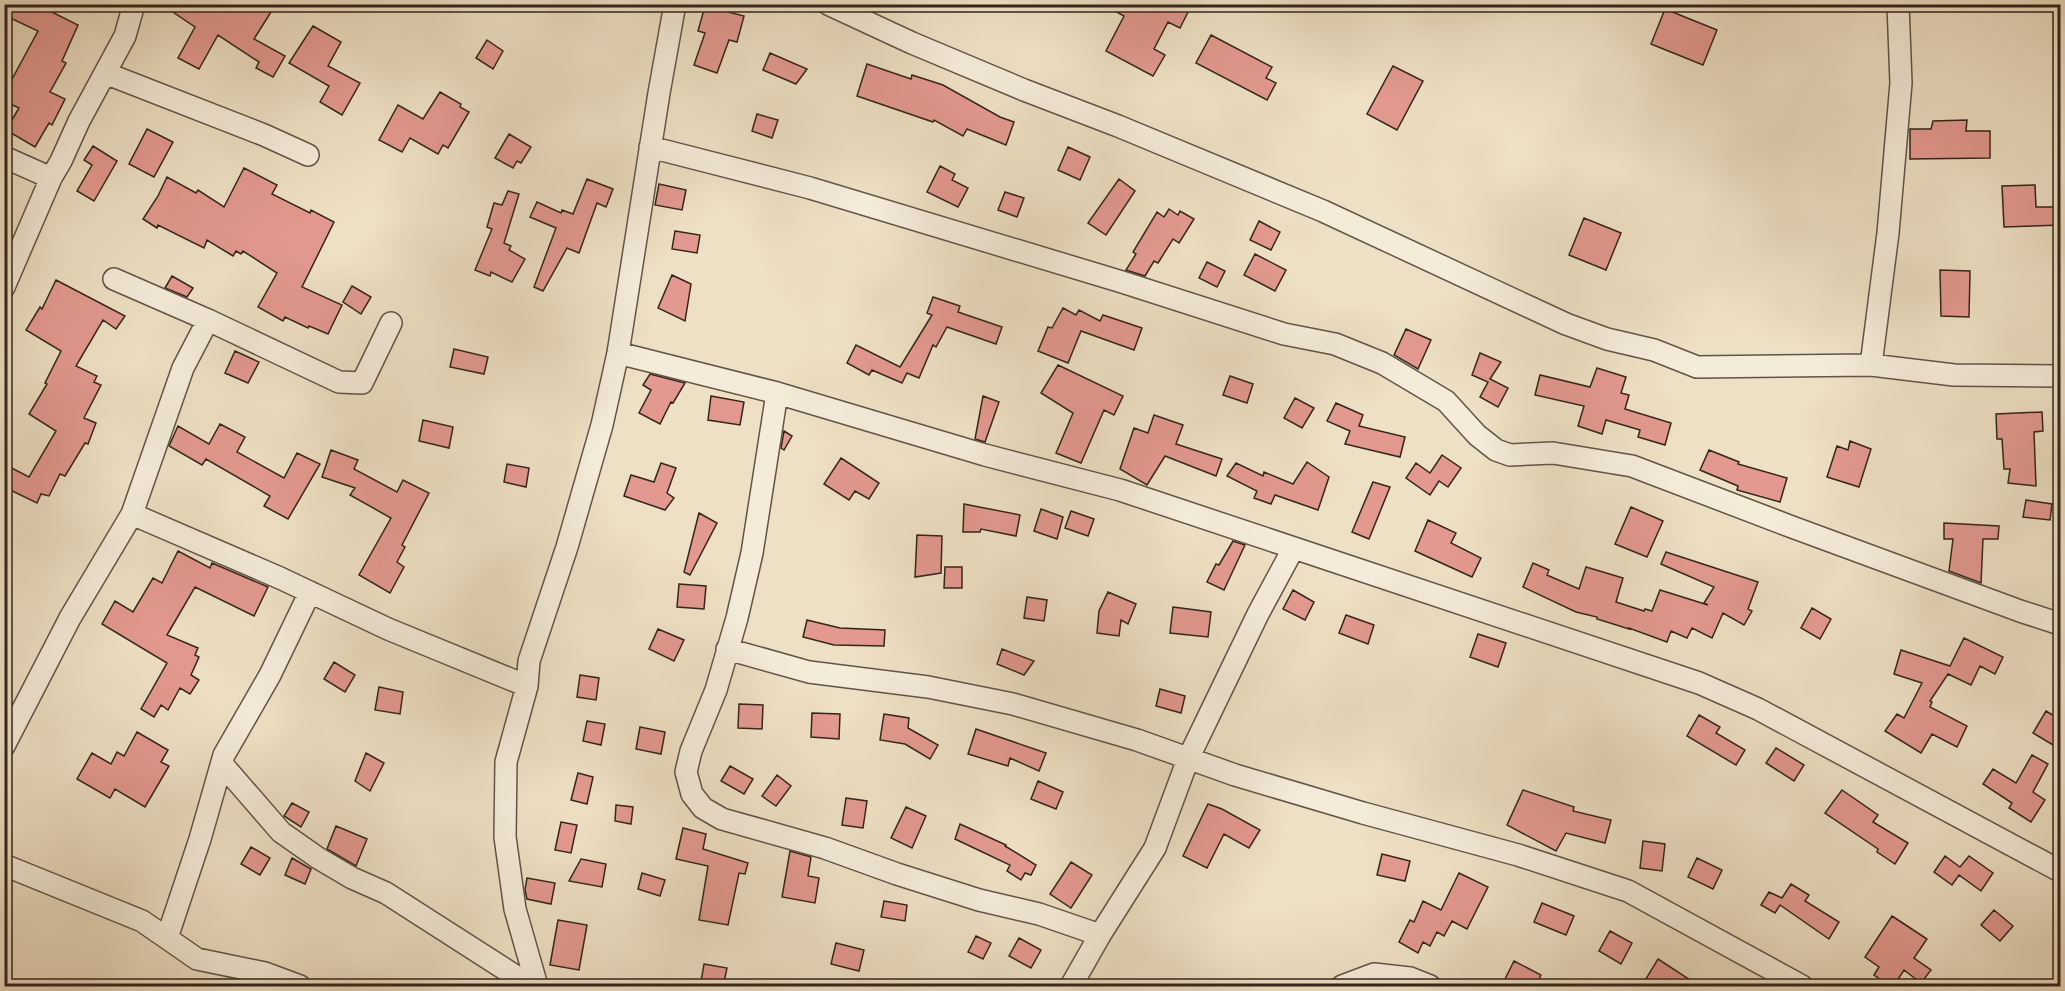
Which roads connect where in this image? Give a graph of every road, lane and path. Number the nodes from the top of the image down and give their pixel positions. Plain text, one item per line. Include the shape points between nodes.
1 (134, 4) edge
2 (675, 4) edge
3 (828, 4) edge
4 (1898, 4) edge
5 (105, 73) junction
6 (650, 147) junction
7 (308, 155) dead end
8 (4, 157) edge
9 (51, 178) junction
10 (114, 279) dead end
11 (4, 287) edge
12 (208, 320) junction
13 (391, 323) dead end
14 (618, 353) junction
15 (1871, 365) junction
16 (2061, 376) edge
17 (777, 393) junction
18 (132, 514) junction
19 (1293, 549) junction
20 (310, 592) junction
21 (2061, 624) edge
22 (727, 649) junction
23 (527, 686) junction
24 (4, 746) edge
25 (1188, 759) junction
26 (222, 764) junction
27 (4, 865) edge
28 (2061, 871) edge
29 (1100, 935) junction
30 (166, 938) junction
31 (300, 987) edge
32 (531, 987) edge
33 (537, 987) edge
34 (1071, 987) edge
35 (1342, 987) edge
36 (1430, 987) edge
37 (1802, 987) edge

1 - 5 street via 125,36
2 - 6 street
3 - 15 street via 1024,90 1323,211 1566,324 1607,339 1654,350 1697,367
4 - 15 street via 1901,83
5 - 7 street
5 - 9 street
6 - 14 street
6 - 21 street via 810,188 1284,334 1335,344 1382,363 1446,400 1496,450 1510,455 1553,453 1632,466
8 - 9 street
9 - 11 street
10 - 12 street
12 - 13 street via 339,382 362,383
12 - 18 street via 183,368
14 - 17 street
14 - 23 street via 567,547 529,661
15 - 16 street via 1954,375
17 - 19 street via 985,455 1120,490
17 - 22 street via 752,553
18 - 20 street
18 - 24 street via 70,618
19 - 25 street
19 - 28 street via 1699,683 1758,709
20 - 23 street
20 - 26 street
22 - 25 street via 809,672 928,687 1013,704
22 - 29 street via 686,772 692,794 703,808 722,819
23 - 33 street via 506,762 506,837 515,909
25 - 29 street via 1155,848
25 - 37 street via 1628,891
26 - 30 street
26 - 32 street via 281,832 352,878 386,893
27 - 30 street via 142,921
29 - 34 street
30 - 31 street via 197,959 265,973
35 - 36 street via 1374,974 1410,978

